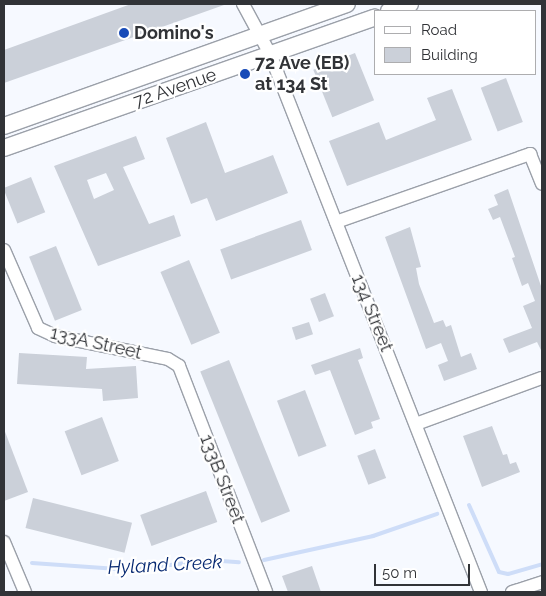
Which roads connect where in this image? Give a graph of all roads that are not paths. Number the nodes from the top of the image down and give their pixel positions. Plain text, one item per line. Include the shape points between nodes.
1 (243, 4) edge
2 (347, 4) edge
3 (410, 4) edge
4 (393, 10) edge
5 (374, 17) edge
6 (261, 34) junction
7 (270, 54) junction
8 (4, 126) edge
9 (4, 148) edge
10 (542, 184) edge
11 (336, 222) junction
12 (4, 250) edge
13 (179, 366) joint
14 (542, 378) edge
15 (416, 424) junction
16 (4, 542) edge
17 (542, 582) edge
18 (25, 592) edge
19 (266, 592) edge
20 (481, 592) edge
21 (512, 592) edge

1 - 6 street, 134 Street
2 - 6 main road, 72 Avenue
3 - 4 main road
5 - 7 main road, 72 Avenue
6 - 7 street, 134 Street
6 - 8 main road, 72 Avenue
7 - 9 main road, 72 Avenue
7 - 11 street, 134 Street
10 - 11 street via 530,154
11 - 15 street, 134 Street
12 - 13 street, 133A Street via 38,328 55,336 168,359
13 - 19 street, 133B Street
14 - 15 street
15 - 20 street, 134 Street
16 - 18 street
17 - 21 street

